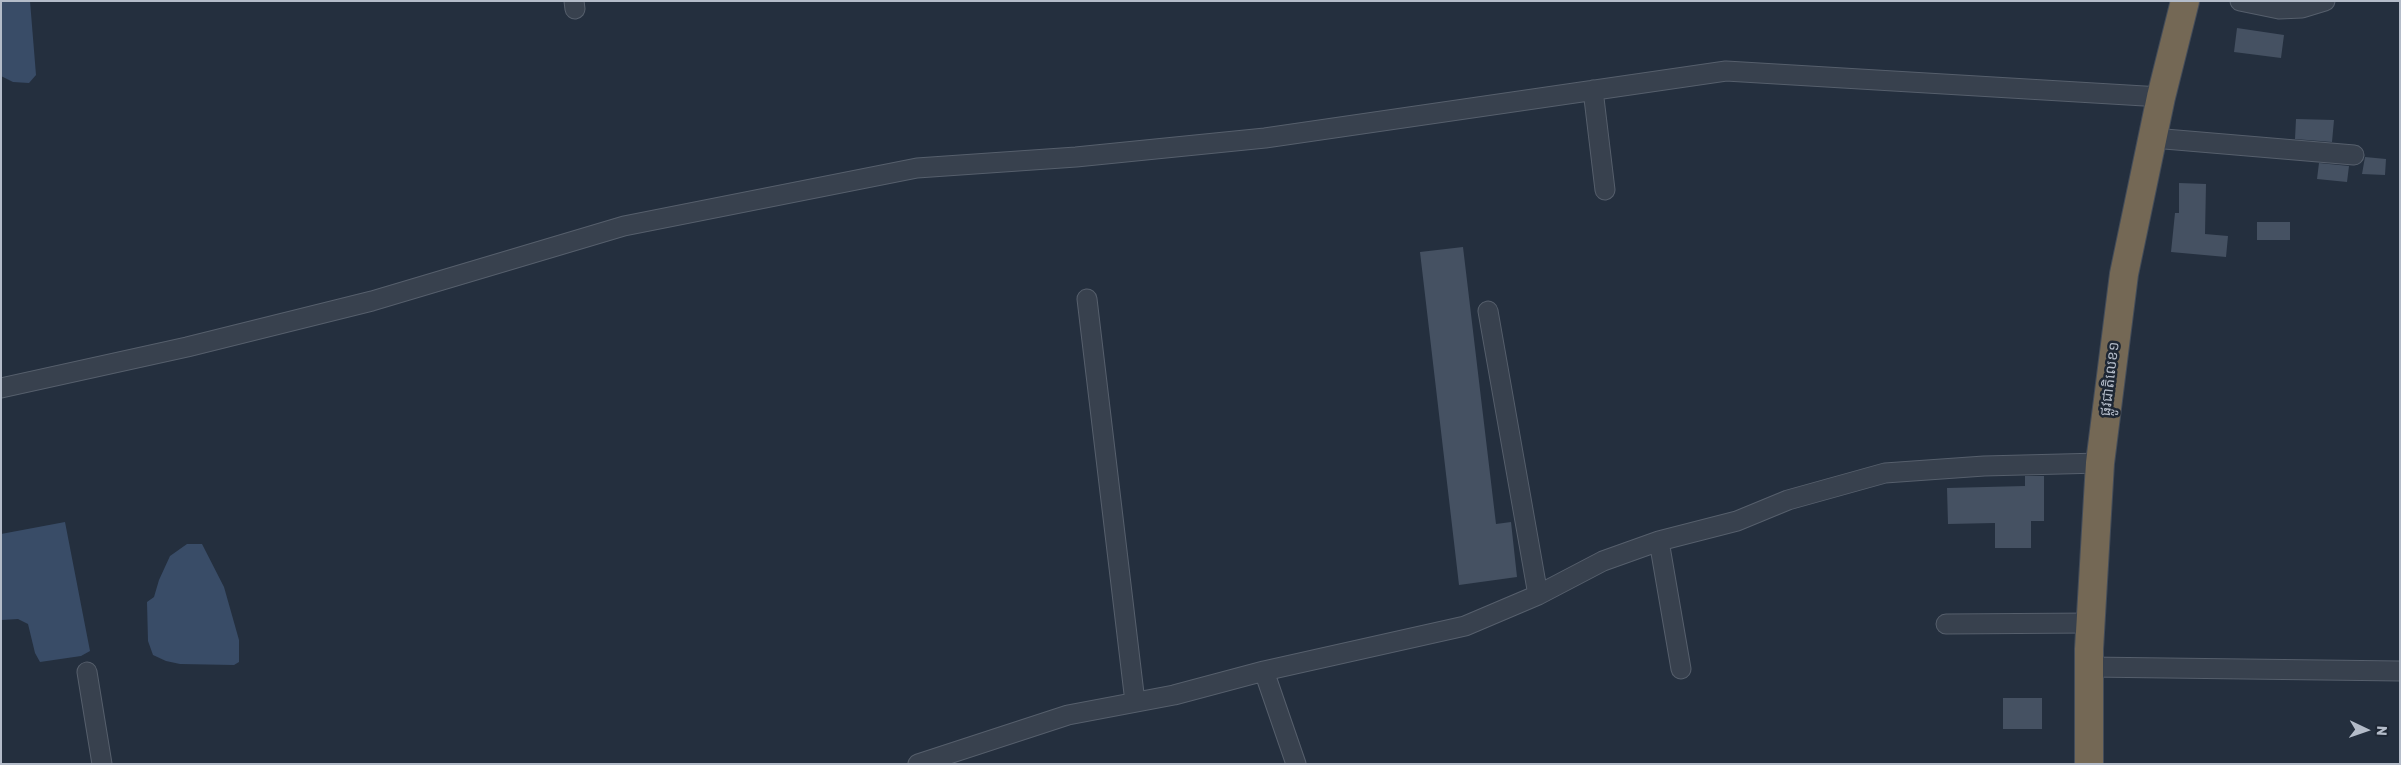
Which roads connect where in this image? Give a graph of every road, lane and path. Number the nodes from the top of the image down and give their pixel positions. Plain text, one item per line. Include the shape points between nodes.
1 (2185, 1) edge
2 (2240, 1) edge
3 (2326, 1) edge
4 (1593, 90) junction
5 (2161, 97) junction
6 (2153, 138) junction
7 (2354, 155) dead end
8 (1605, 190) dead end
9 (1087, 299) dead end
10 (1488, 311) dead end
11 (1, 388) edge
12 (2100, 463) junction
13 (1659, 541) junction
14 (1538, 595) junction
15 (2090, 623) junction
16 (1946, 624) dead end
17 (2089, 667) junction
18 (1681, 669) dead end
19 (1264, 671) junction
20 (2400, 671) edge
21 (87, 672) dead end
22 (1135, 702) junction
23 (102, 764) edge
24 (918, 764) edge
25 (1296, 764) edge
26 (2089, 764) edge

1 - 5 highway, ផ្លូវជាតិលេខ១
2 - 3 street via 2279,9 2302,8
4 - 5 street via 1726,71
4 - 8 street
4 - 11 street via 1265,138 1076,157 917,168 624,226 372,301 187,348
5 - 6 highway, ផ្លូវជាតិលេខ១
6 - 7 street
6 - 12 highway, ផ្លូវជាតិលេខ១ via 2124,274
9 - 22 street
10 - 14 street
12 - 13 street via 1885,473 1788,500 1737,521
12 - 15 highway, ផ្លូវជាតិលេខ១
13 - 14 street via 1604,561
13 - 18 street
14 - 19 street via 1465,626
15 - 16 street
15 - 17 highway, ផ្លូវជាតិលេខ១
17 - 20 street
17 - 26 highway, ផ្លូវជាតិលេខ១
19 - 22 street
19 - 25 street
21 - 23 street
22 - 24 street via 1068,715

